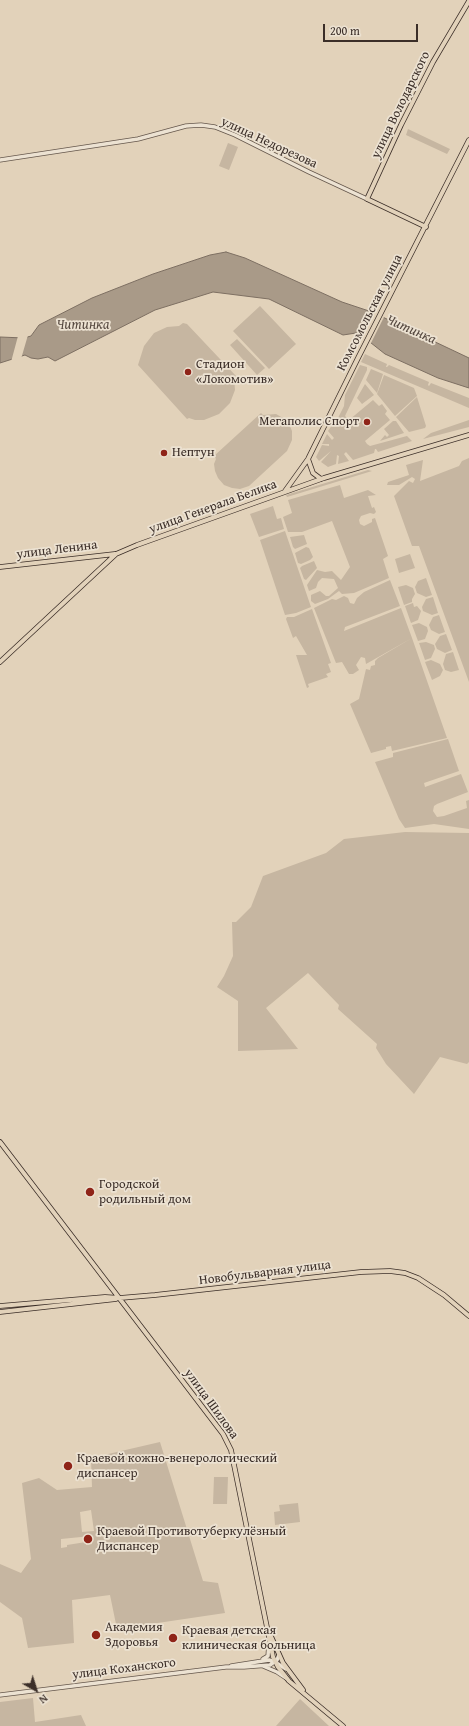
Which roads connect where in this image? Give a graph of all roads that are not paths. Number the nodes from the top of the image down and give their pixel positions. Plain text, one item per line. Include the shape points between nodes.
1 (469, 1) edge
2 (469, 140) edge
3 (0, 160) edge
4 (367, 199) junction
5 (426, 227) junction
6 (469, 435) edge
7 (308, 459) junction
8 (322, 479) junction
9 (284, 491) junction
10 (116, 554) junction
11 (0, 567) edge
12 (0, 662) edge
13 (0, 1142) edge
14 (120, 1298) junction
15 (0, 1306) edge
16 (0, 1312) edge
17 (469, 1316) edge
18 (268, 1628) junction
19 (268, 1641) junction
20 (279, 1655) junction
21 (262, 1660) junction
22 (275, 1662) junction
23 (260, 1666) junction
24 (226, 1667) junction
25 (294, 1677) junction
26 (289, 1681) junction
27 (306, 1694) junction
28 (0, 1695) edge
29 (343, 1726) edge

1 - 4 main road, улица Володарского via 429,68
2 - 5 main road, Комсомольская улица
3 - 4 street, улица Недорезова via 138,139 186,126 201,125 215,127 235,135
4 - 5 main road, улица Недорезова
5 - 7 main road, Комсомольская улица
6 - 8 main road, улица Генерала Белика
7 - 8 main road via 313,473
7 - 9 main road, Комсомольская улица
8 - 9 main road, улица Генерала Белика
9 - 10 main road, улица Генерала Белика
10 - 11 main road, улица Ленина
10 - 12 main road, улица Генерала Белика
13 - 14 main road, улица Шилова
14 - 15 main road, Новобульварная улица
14 - 16 main road, Новобульварная улица
14 - 17 main road, Новобульварная улица via 390,1271 411,1275 444,1295
14 - 18 main road, улица Шилова via 228,1442
18 - 19 main road, улица Шилова
18 - 20 main road
19 - 21 street via 268,1656
19 - 22 main road, улица Шилова
20 - 22 street
20 - 25 main road
21 - 22 street
21 - 24 street
22 - 23 street
22 - 25 street
22 - 26 main road, улица Шилова
23 - 24 street
23 - 26 street via 273,1670
24 - 28 street, улица Коханского
25 - 27 main road
26 - 27 main road, улица Шилова
27 - 29 main road, улица Шилова

